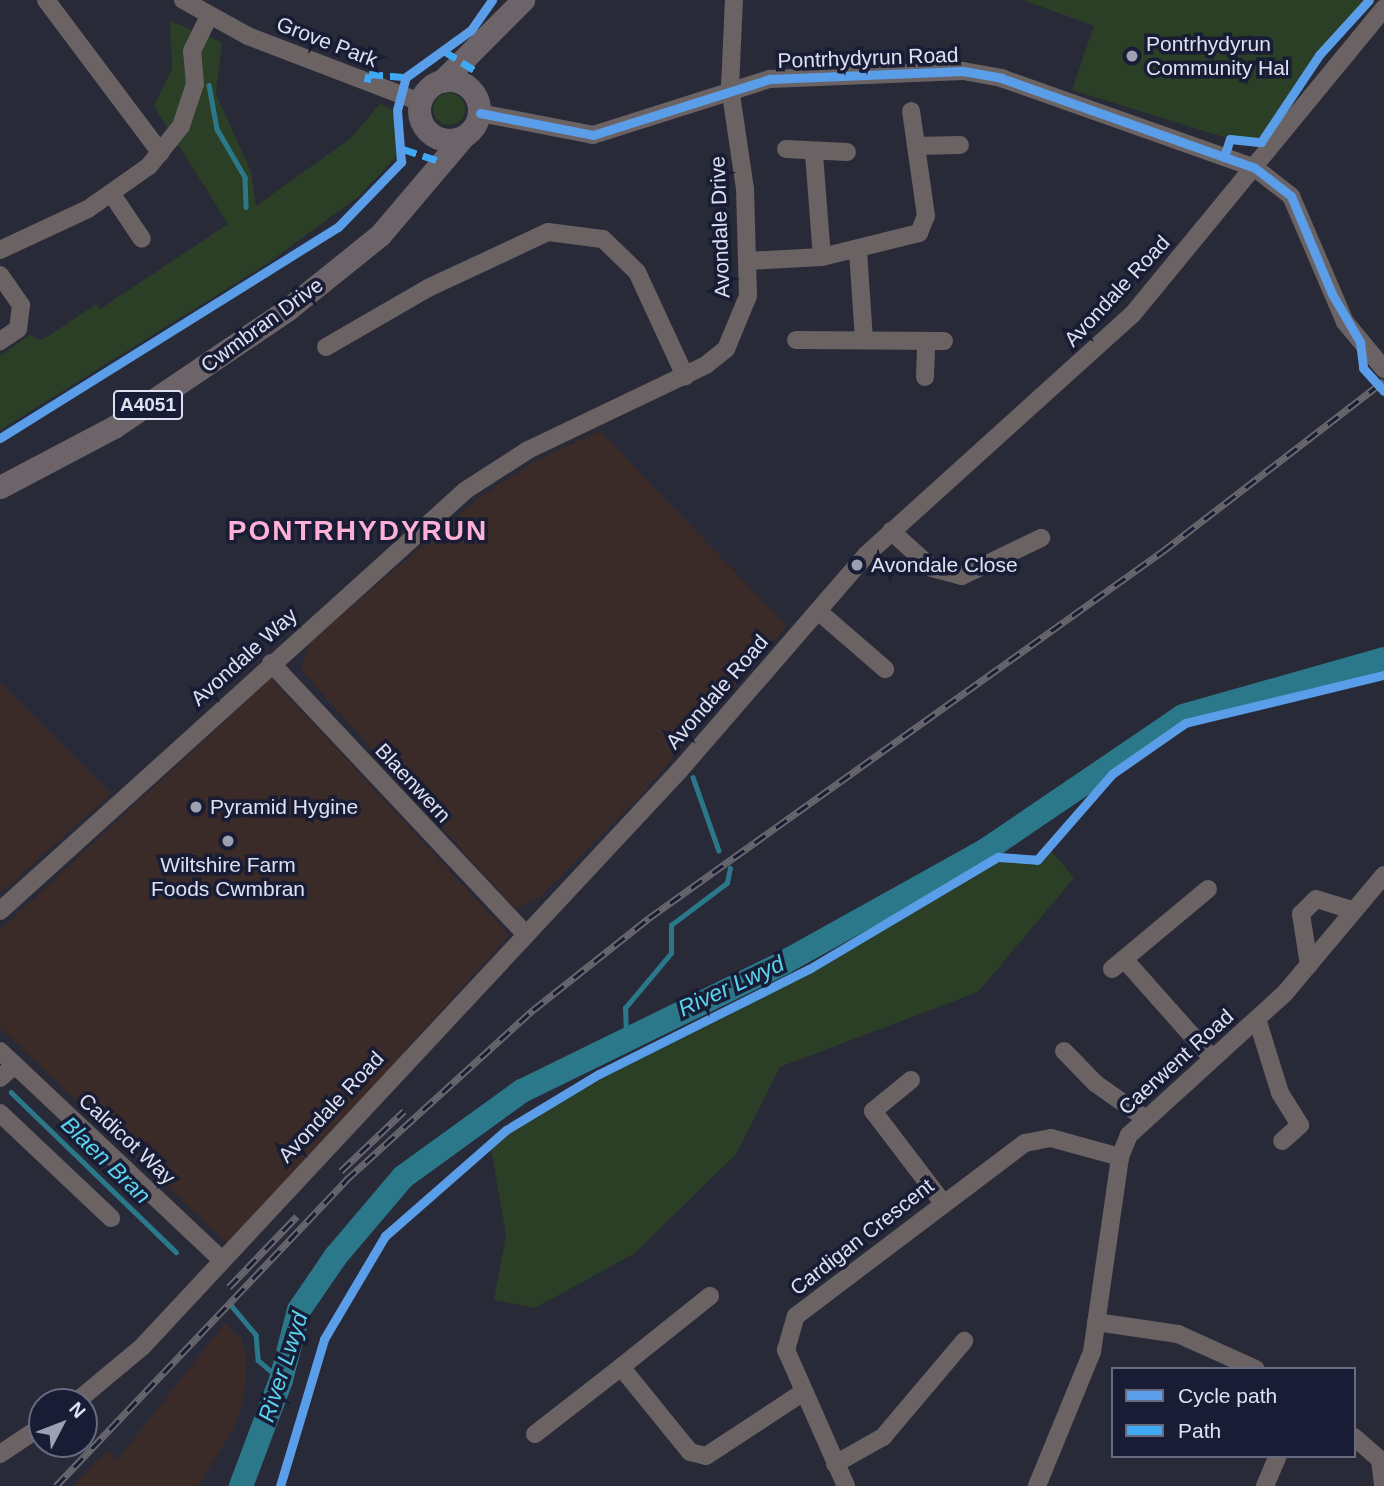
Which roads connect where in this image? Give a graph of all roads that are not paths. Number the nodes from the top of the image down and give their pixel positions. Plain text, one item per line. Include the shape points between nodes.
1 (46, 0) edge
2 (183, 0) edge
3 (523, 0) edge
4 (734, 0) edge
5 (1384, 8) edge
6 (209, 16) junction
7 (489, 33) junction
8 (442, 81) junction
9 (730, 87) junction
10 (420, 102) junction
11 (478, 105) junction
12 (911, 111) dead end
13 (424, 126) junction
14 (463, 137) junction
15 (960, 145) dead end
16 (916, 146) junction
17 (786, 149) dead end
18 (847, 152) dead end
19 (161, 153) junction
20 (814, 154) junction
21 (1255, 168) junction
22 (429, 177) junction
23 (111, 193) junction
24 (142, 239) dead end
25 (0, 250) edge
26 (858, 251) junction
27 (821, 257) junction
28 (748, 261) junction
29 (0, 275) edge
30 (796, 340) dead end
31 (864, 340) junction
32 (0, 341) edge
33 (926, 341) junction
34 (944, 341) dead end
35 (326, 347) dead end
36 (1380, 365) edge
37 (685, 376) junction
38 (925, 377) dead end
39 (528, 450) joint
40 (0, 487) edge
41 (891, 531) junction
42 (1041, 538) dead end
43 (818, 611) junction
44 (271, 663) junction
45 (885, 670) dead end
46 (1384, 875) edge
47 (1208, 889) dead end
48 (1353, 910) junction
49 (0, 911) edge
50 (523, 932) junction
51 (1309, 965) junction
52 (1256, 1019) junction
53 (0, 1051) edge
54 (1064, 1051) dead end
55 (1211, 1057) junction
56 (15, 1065) junction
57 (0, 1078) edge
58 (911, 1080) dead end
59 (0, 1113) edge
60 (1146, 1119) junction
61 (1282, 1141) dead end
62 (1120, 1157) junction
63 (943, 1203) junction
64 (111, 1218) dead end
65 (222, 1260) junction
66 (710, 1296) dead end
67 (1096, 1322) junction
68 (964, 1341) dead end
69 (621, 1367) junction
70 (1252, 1367) edge
71 (93, 1388) edge
72 (802, 1393) junction
73 (535, 1434) dead end
74 (28, 1435) edge
75 (1356, 1439) edge
76 (0, 1454) edge
77 (1277, 1458) edge
78 (835, 1464) junction
79 (846, 1486) edge
80 (1037, 1486) edge
81 (1265, 1486) edge
82 (1383, 1486) edge

1 - 19 street
2 - 6 street, Grove Park
3 - 7 main road
4 - 9 street, Avondale Drive
5 - 21 street, Avondale Road via 1335,59
6 - 10 street, Grove Park
6 - 19 street via 192,51 195,84 181,126
7 - 8 main road
7 - 11 main road
8 - 10 main road
8 - 11 main road via 458,81
9 - 11 street, Pontrhydyrun Road via 625,130 593,135
9 - 21 street, Pontrhydyrun Road via 833,74 963,71 1001,78
9 - 28 street, Avondale Drive
10 - 13 main road
11 - 14 main road
12 - 16 street
13 - 14 main road via 441,139
13 - 22 main road
14 - 22 main road, A4051
15 - 16 street
16 - 26 street via 924,227 904,242
17 - 20 street
18 - 20 street
19 - 23 street
20 - 27 street
21 - 36 street, Pontrhydyrun Road via 1291,196 1345,322
21 - 41 street, Avondale Road via 1112,337
22 - 40 main road, Cwmbran Drive / A4051 via 380,235 288,309 114,427
23 - 24 street
23 - 25 street
26 - 27 street
26 - 31 street
27 - 28 street
28 - 37 street, Avondale Drive via 741,325 726,349
29 - 32 street via 21,305 18,329
30 - 31 street
31 - 33 street
33 - 34 street
33 - 38 street
35 - 37 street via 428,288 548,232 603,239 637,272
37 - 39 street, Avondale Drive
39 - 44 street, Avondale Way via 432,517
41 - 42 street via 932,568 962,576
41 - 43 street, Avondale Road
43 - 45 street
43 - 50 street, Avondale Road via 680,771
44 - 49 street, Avondale Way
44 - 50 street, Blaenwern
46 - 48 street, Caerwent Road
47 - 55 street via 1118,964
48 - 51 street, Caerwent Road
48 - 51 street via 1316,899 1301,914
50 - 65 street, Avondale Road
51 - 52 street, Caerwent Road
52 - 55 street, Caerwent Road
52 - 61 street via 1280,1093 1300,1125
53 - 56 street, Caldicot Way
54 - 60 street via 1095,1083
55 - 60 street, Caerwent Road
56 - 57 street
56 - 65 street, Caldicot Way
58 - 63 street via 873,1111
59 - 64 street
60 - 62 street, Caerwent Road
62 - 63 street, Cardigan Crescent via 1035,1138
62 - 67 street, Caerwent Road
63 - 72 street, Cardigan Crescent via 796,1316 786,1350
65 - 71 street, Avondale Road via 142,1347
66 - 69 street
67 - 70 street via 1178,1334
67 - 80 street, Caerwent Road via 1079,1388
68 - 78 street via 883,1437
69 - 72 street via 690,1452 706,1456
69 - 73 street
72 - 78 street, Cardigan Crescent
74 - 76 street
75 - 82 street via 1380,1460
77 - 81 street
78 - 79 street, Cardigan Crescent

